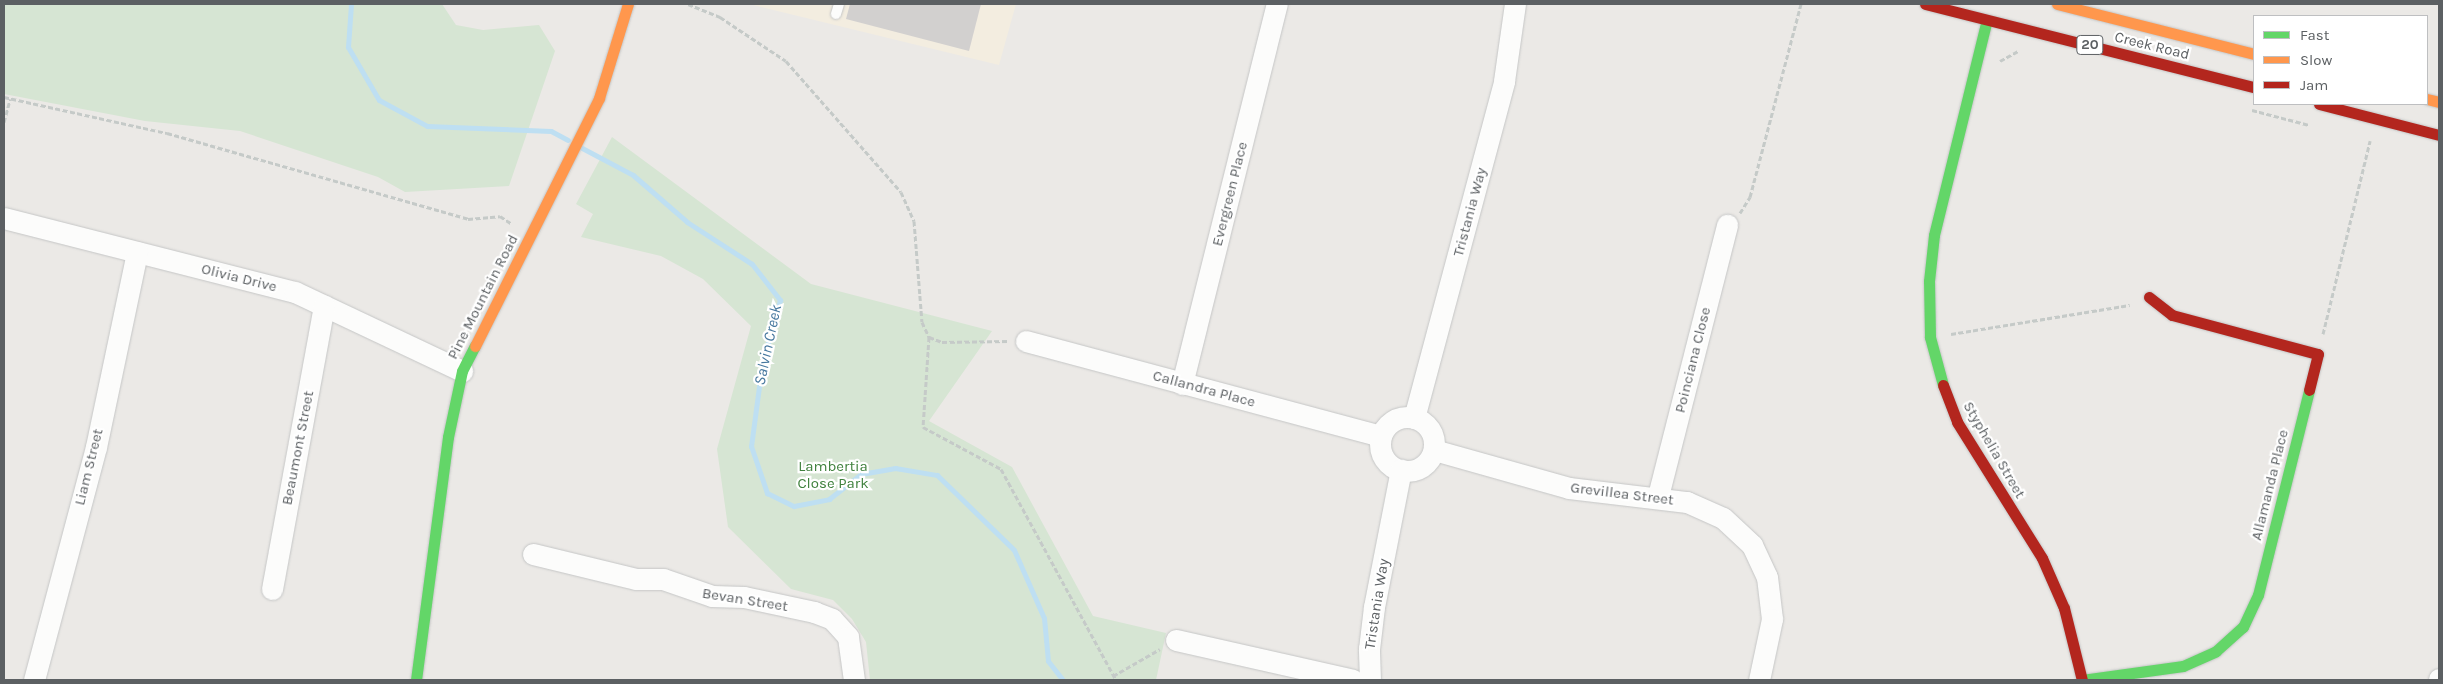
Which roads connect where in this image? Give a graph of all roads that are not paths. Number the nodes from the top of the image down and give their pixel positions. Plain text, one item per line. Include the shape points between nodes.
1 (628, 4) edge
2 (1277, 4) edge
3 (1515, 4) edge
4 (1925, 4) edge
5 (2057, 4) edge
6 (1987, 20) junction
7 (2253, 54) edge
8 (2253, 87) edge
9 (2323, 105) edge
10 (2439, 135) edge
11 (4, 218) edge
12 (1727, 225) road end
13 (137, 252) junction
14 (2149, 297) road end
15 (324, 306) junction
16 (1026, 341) road end
17 (462, 371) junction
18 (1182, 384) junction
19 (1414, 418) junction
20 (1382, 436) junction
21 (1434, 450) junction
22 (1401, 470) junction
23 (1658, 496) junction
24 (533, 554) dead end
25 (272, 589) dead end
26 (1176, 640) road end
27 (34, 680) edge
28 (416, 680) edge
29 (854, 680) edge
30 (1353, 680) edge
31 (1370, 680) edge
32 (1759, 680) edge
33 (2082, 680) edge

1 - 17 street, Pine Mountain Road via 599,98 556,190
2 - 18 street, Evergreen Place
3 - 19 street, Tristania Way via 1501,90
4 - 6 street, Creek Road / 20
5 - 7 street, Creek Road / 20
6 - 8 street, Creek Road / 20
6 - 33 street, Styphelia Street via 1934,236 1929,281 1930,337 1938,373 1957,422 2042,558 2064,608
9 - 10 street
11 - 13 street, Olivia Drive
12 - 23 street, Poinciana Close
13 - 15 street, Olivia Drive via 295,292
13 - 27 street, Liam Street via 96,447
14 - 33 street, Allamanda Place via 2172,315 2318,354 2258,595 2243,627 2216,651 2183,666
15 - 17 street, Olivia Drive
15 - 25 street, Beaumont Street
16 - 18 street, Callandra Place
17 - 28 street, Pine Mountain Road via 448,438
18 - 20 street, Callandra Place
19 - 20 street via 1394,420
19 - 21 street via 1431,430
20 - 22 street via 1384,458
21 - 22 street via 1422,467
21 - 23 street, Grevillea Street via 1569,488
22 - 31 street, Tristania Way via 1374,607 1369,649
23 - 32 street, Grevillea Street via 1687,502 1723,518 1752,544 1766,577 1772,619
24 - 29 street, Bevan Street via 636,579 663,579 712,596 744,597 832,619 848,637
26 - 30 street

